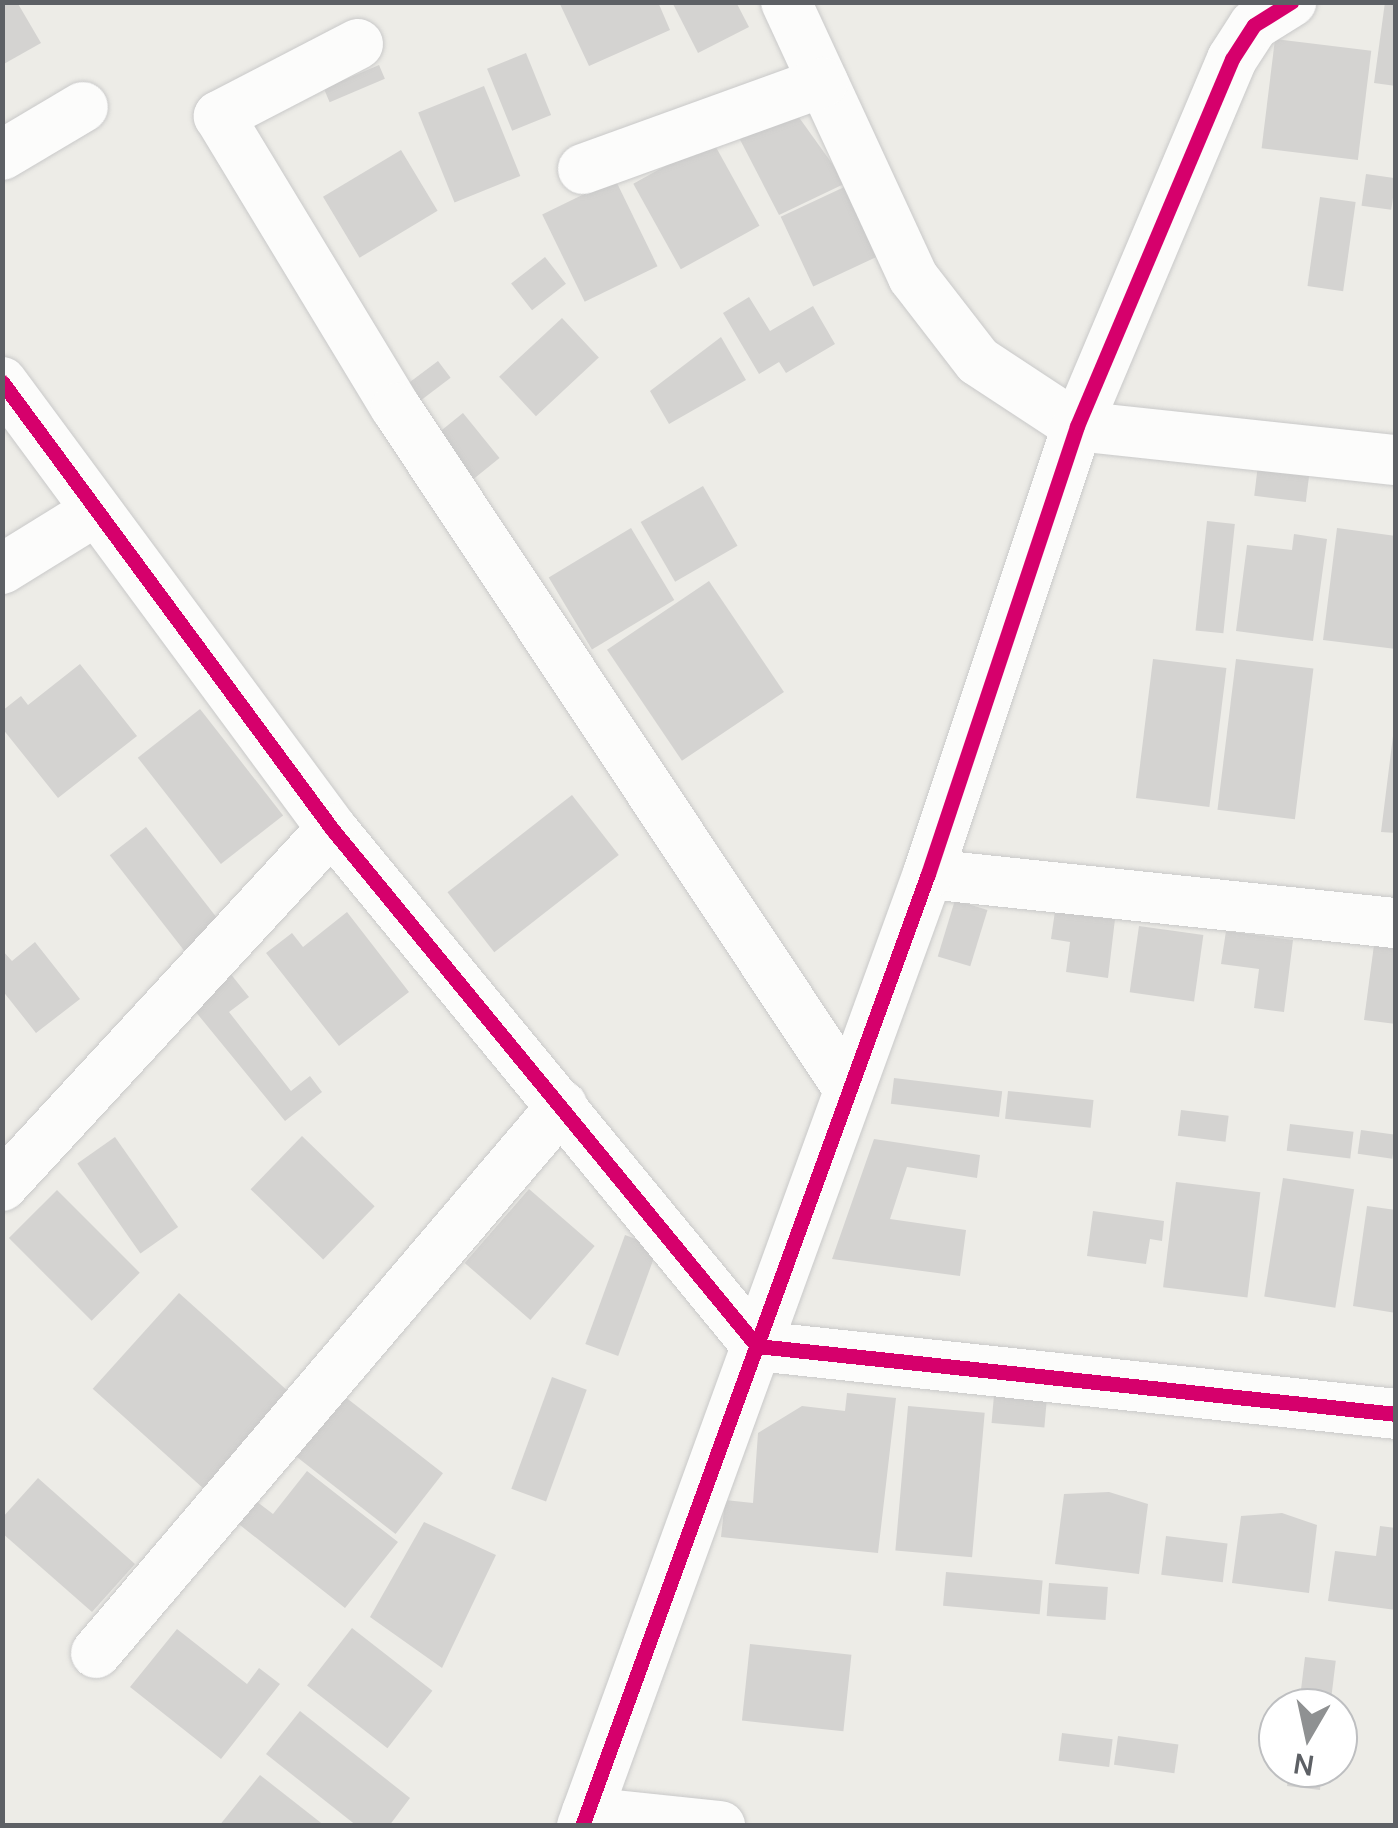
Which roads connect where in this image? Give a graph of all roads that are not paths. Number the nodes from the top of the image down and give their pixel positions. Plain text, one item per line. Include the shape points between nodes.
1 (786, 2) edge
2 (1291, 2) edge
3 (358, 44) dead end
4 (823, 82) junction
5 (83, 107) dead end
6 (2, 154) edge
7 (584, 169) dead end
8 (2, 382) edge
9 (1077, 426) junction
10 (1396, 460) edge
11 (91, 514) junction
12 (2, 569) edge
13 (332, 828) junction
14 (928, 874) junction
15 (1396, 923) edge
16 (846, 1085) junction
17 (562, 1106) junction
18 (2, 1186) edge
19 (757, 1346) junction
20 (1396, 1414) edge
21 (96, 1653) dead end
22 (585, 1819) edge
23 (720, 1826) edge

1 - 4 street
2 - 9 street via 1254,26 1232,59
3 - 16 street via 219,116 396,408
4 - 7 street
4 - 9 street via 913,277 978,361
5 - 6 street
8 - 11 street
9 - 10 street
9 - 14 street
11 - 12 street
11 - 13 street
13 - 17 street
13 - 18 street
14 - 15 street
14 - 16 street
16 - 19 street
17 - 19 street
17 - 21 street
19 - 20 street
19 - 22 street
22 - 23 street

